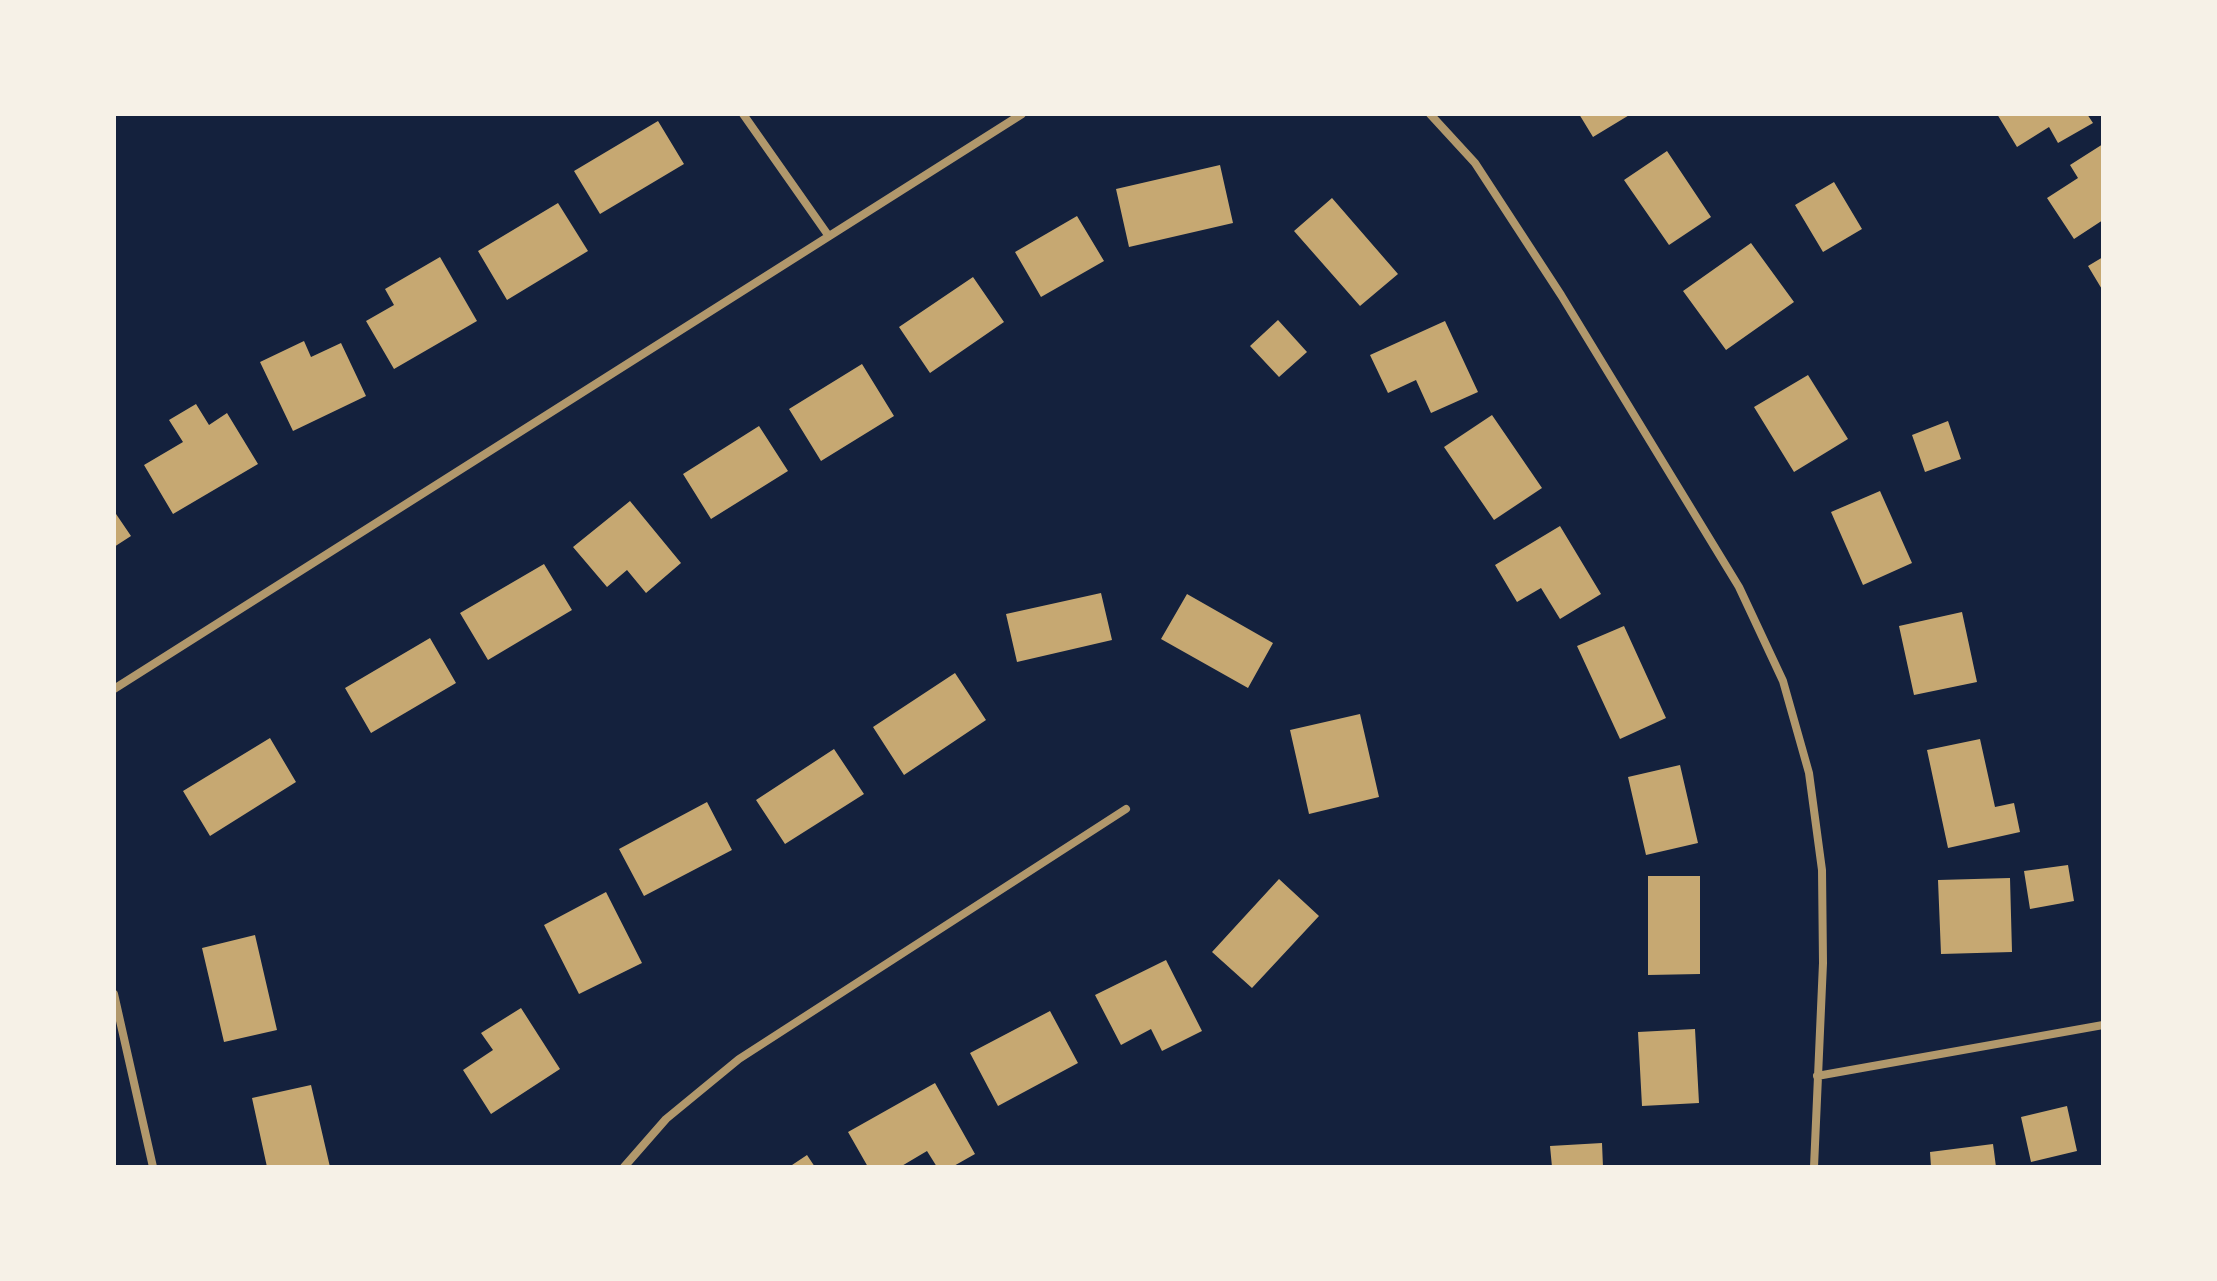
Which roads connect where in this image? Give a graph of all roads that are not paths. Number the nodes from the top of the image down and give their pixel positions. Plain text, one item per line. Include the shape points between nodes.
1 (743, 114) edge
2 (1022, 114) edge
3 (1430, 114) edge
4 (828, 235) junction
5 (114, 689) edge
6 (1126, 809) dead end
7 (114, 994) edge
8 (2103, 1025) edge
9 (1817, 1076) junction
10 (153, 1167) edge
11 (624, 1167) edge
12 (1814, 1167) edge

1 - 4 street
2 - 4 street
3 - 9 street via 1475,163 1561,295 1739,587 1783,681 1809,773 1822,870
4 - 5 street
6 - 11 street via 739,1059 666,1119
7 - 10 street
8 - 9 street
9 - 12 street

